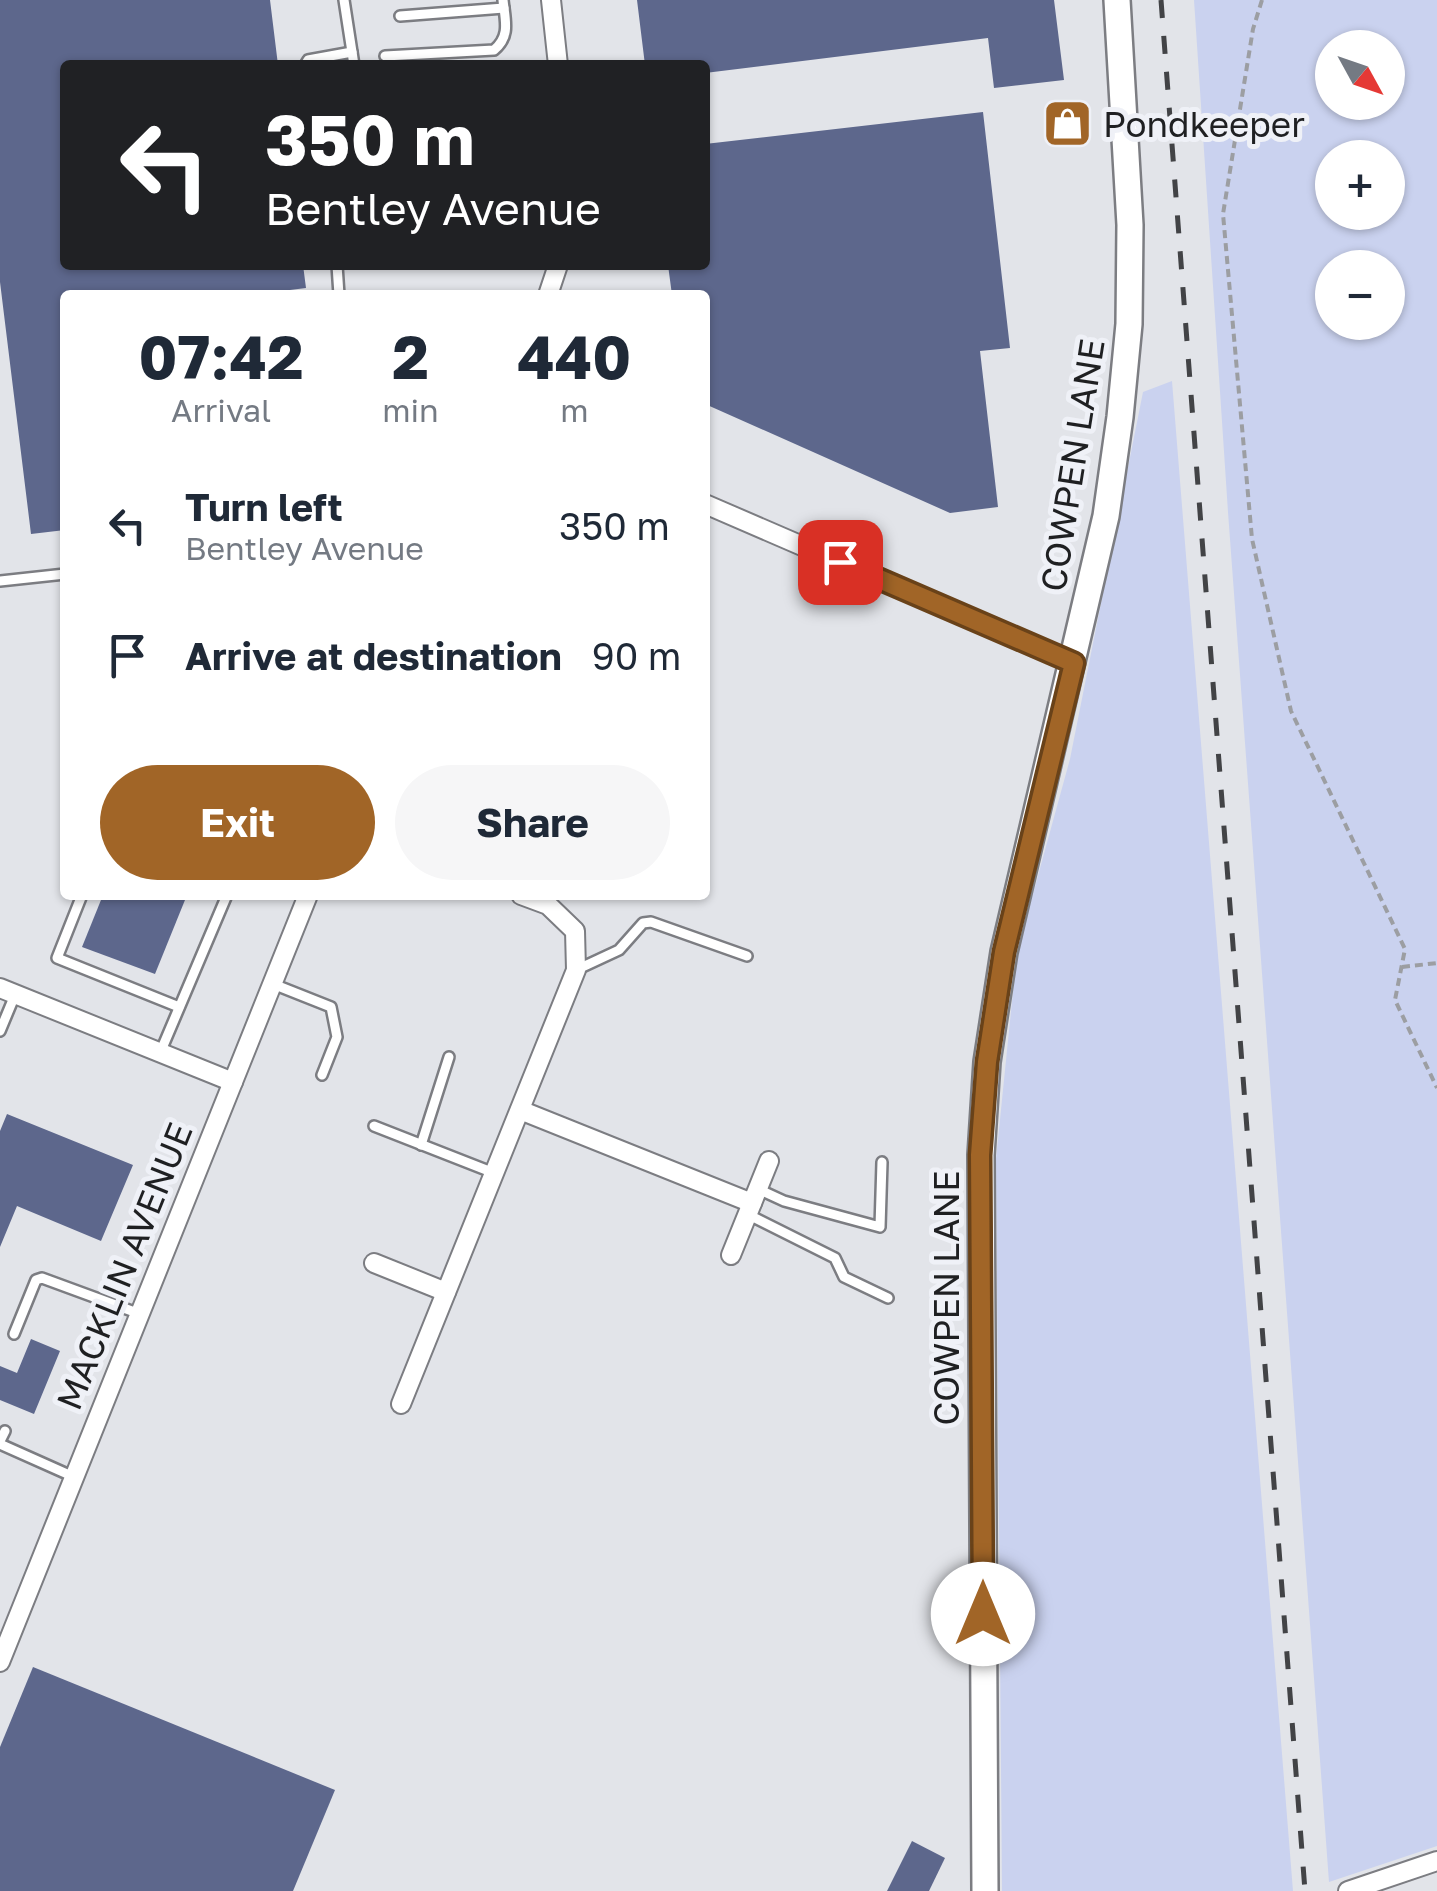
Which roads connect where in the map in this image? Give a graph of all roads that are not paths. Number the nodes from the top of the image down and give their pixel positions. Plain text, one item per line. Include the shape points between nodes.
1 (344, 0) edge
2 (551, 0) edge
3 (1117, 0) edge
4 (503, 4) edge
5 (400, 16) dead end
6 (352, 52) junction
7 (385, 56) dead end
8 (308, 60) edge
9 (353, 60) edge
10 (557, 60) edge
11 (710, 506) edge
12 (60, 575) edge
13 (0, 581) edge
14 (1074, 663) junction
15 (80, 900) edge
16 (225, 900) edge
17 (306, 900) edge
18 (533, 900) edge
19 (747, 956) dead end
20 (576, 970) junction
21 (273, 984) junction
22 (8, 991) edge
23 (179, 1008) junction
24 (0, 1031) edge
25 (160, 1053) junction
26 (448, 1057) dead end
27 (322, 1075) dead end
28 (233, 1082) junction
29 (520, 1110) junction
30 (374, 1126) dead end
31 (421, 1144) junction
32 (769, 1161) dead end
33 (882, 1162) dead end
34 (494, 1174) junction
35 (752, 1202) junction
36 (730, 1255) dead end
37 (374, 1263) dead end
38 (446, 1292) junction
39 (888, 1298) dead end
40 (140, 1314) junction
41 (14, 1334) dead end
42 (402, 1404) dead end
43 (4, 1430) dead end
44 (0, 1442) edge
45 (74, 1477) junction
46 (0, 1662) edge
47 (1437, 1861) edge
48 (986, 1891) edge
49 (1348, 1891) edge

1 - 6 lane
2 - 10 street
3 - 14 street, COWPEN LANE via 1129,324 1106,516
4 - 5 lane
4 - 7 lane via 505,41 494,50
6 - 8 lane
6 - 9 lane
11 - 14 street
12 - 13 lane
14 - 48 street, COWPEN LANE via 1004,952 980,1155
15 - 23 lane via 57,958
16 - 23 lane
17 - 21 street, MACKLIN AVENUE
18 - 20 street via 575,931
19 - 20 lane via 643,922 620,950
20 - 29 street
21 - 27 lane via 331,1007 337,1037
21 - 28 street, MACKLIN AVENUE
22 - 24 lane
22 - 25 street
23 - 25 lane
25 - 28 street
26 - 31 lane
28 - 40 street, MACKLIN AVENUE
29 - 34 street
29 - 35 street
30 - 31 lane
31 - 34 lane
32 - 35 street
33 - 35 lane via 880,1228 784,1200
34 - 38 street
35 - 36 street
35 - 39 lane via 835,1258 844,1278
37 - 38 street
38 - 42 street
40 - 41 lane via 42,1278
40 - 45 street, MACKLIN AVENUE
43 - 44 lane
44 - 45 lane
45 - 46 street, MACKLIN AVENUE
47 - 49 street

